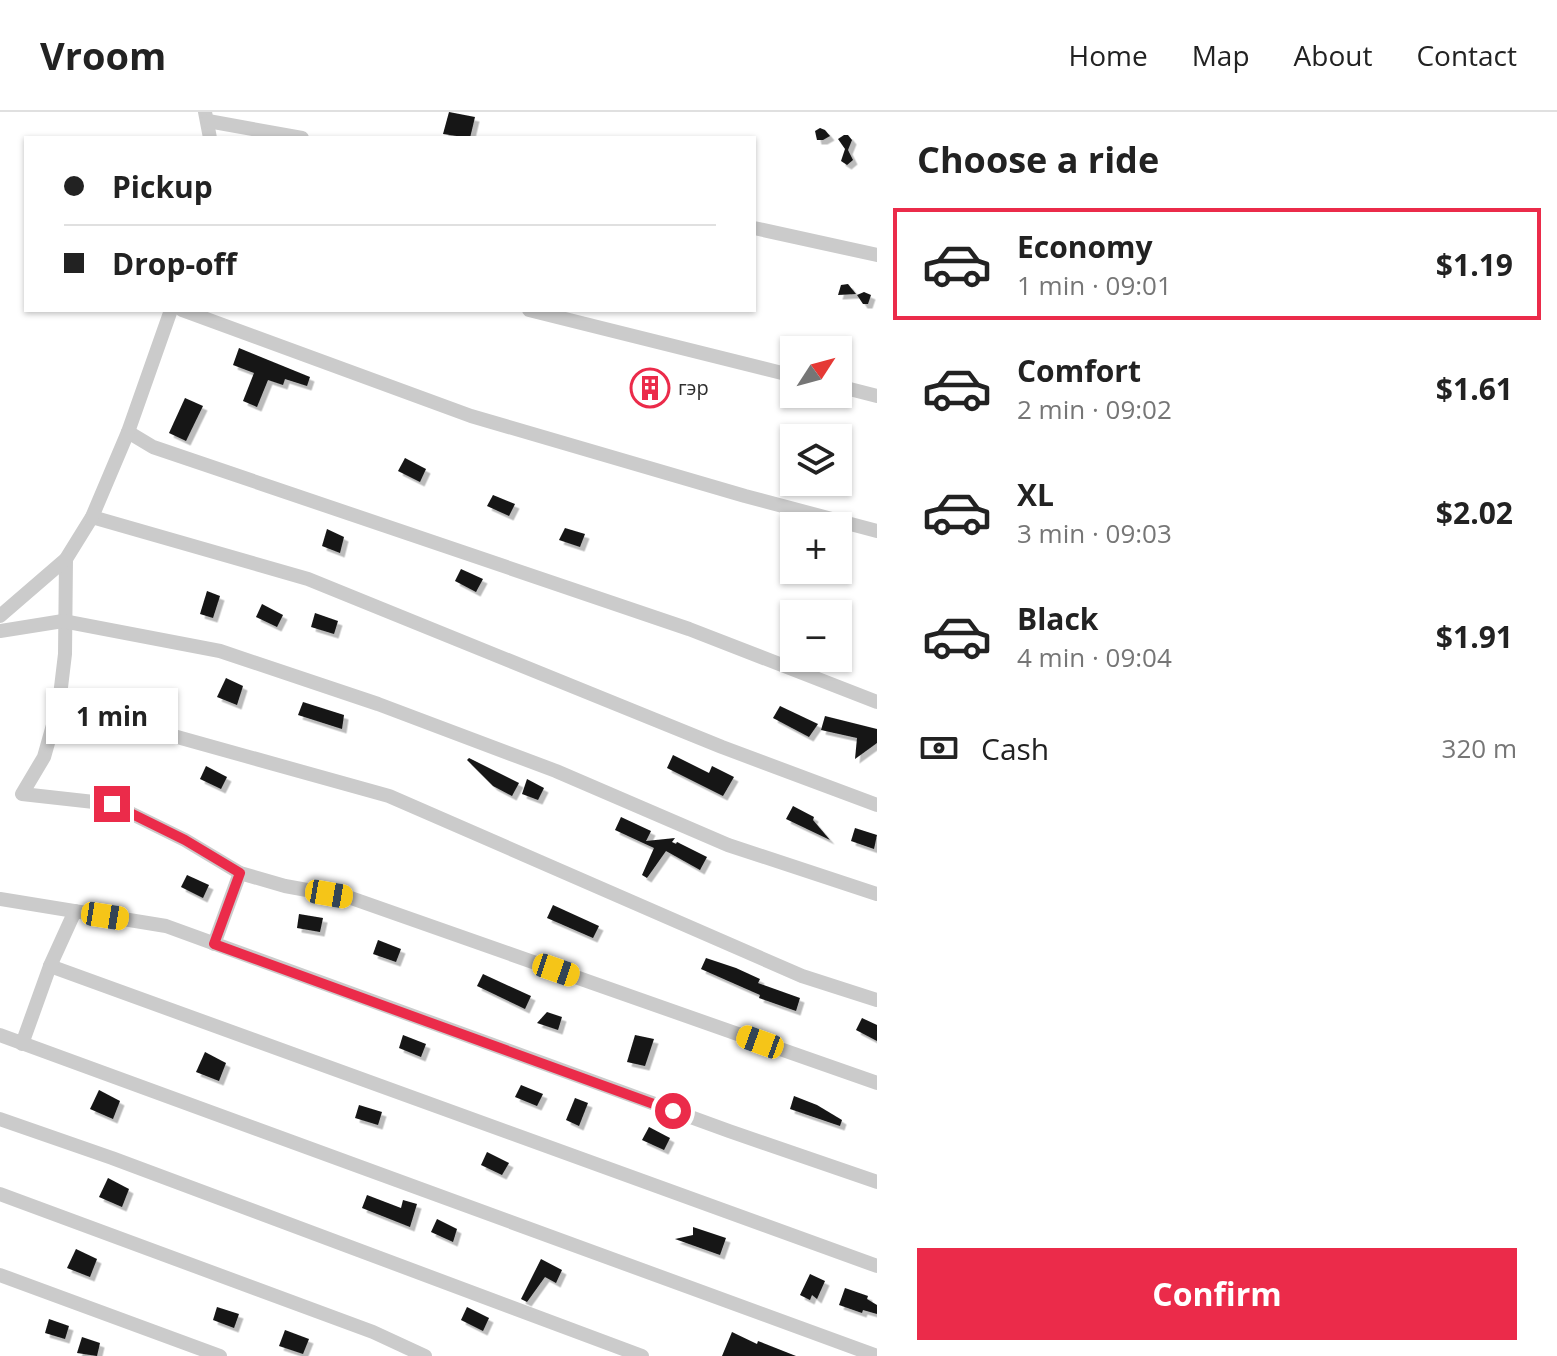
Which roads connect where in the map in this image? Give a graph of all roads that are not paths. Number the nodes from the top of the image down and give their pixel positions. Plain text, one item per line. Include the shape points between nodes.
1 (207, 116) edge
2 (210, 136) edge
3 (293, 136) edge
4 (756, 228) edge
5 (877, 255) edge
6 (170, 312) edge
7 (187, 312) edge
8 (537, 312) edge
9 (780, 373) edge
10 (852, 390) edge
11 (877, 396) edge
12 (128, 432) junction
13 (92, 517) junction
14 (877, 531) edge
15 (66, 559) junction
16 (0, 616) edge
17 (63, 621) junction
18 (0, 631) edge
19 (877, 702) edge
20 (59, 704) junction
21 (877, 805) edge
22 (240, 873) junction
23 (877, 894) edge
24 (0, 899) edge
25 (75, 911) junction
26 (214, 944) junction
27 (50, 966) junction
28 (877, 1000) edge
29 (0, 1035) edge
30 (22, 1044) junction
31 (877, 1083) edge
32 (0, 1119) edge
33 (877, 1182) edge
34 (0, 1194) edge
35 (877, 1266) edge
36 (0, 1275) edge
37 (220, 1356) edge
38 (425, 1356) edge
39 (642, 1356) edge
40 (877, 1356) edge

1 - 2 street
1 - 3 street
4 - 5 street
6 - 12 street
7 - 14 street via 471,416
8 - 9 street
10 - 11 street
12 - 13 street
12 - 19 street via 168,452 689,629
13 - 15 street
13 - 21 street via 308,579
15 - 16 street
15 - 17 street
17 - 18 street
17 - 20 street
17 - 23 street via 220,651 292,675 556,771 728,845
20 - 22 street via 44,757 22,794 112,804
20 - 28 street via 389,796 802,976
22 - 26 street
22 - 31 street via 351,898
24 - 25 street
25 - 26 street via 166,926
25 - 27 street
26 - 33 street
27 - 30 street
27 - 35 street
29 - 30 street
30 - 40 street
32 - 39 street
34 - 38 street
36 - 37 street

